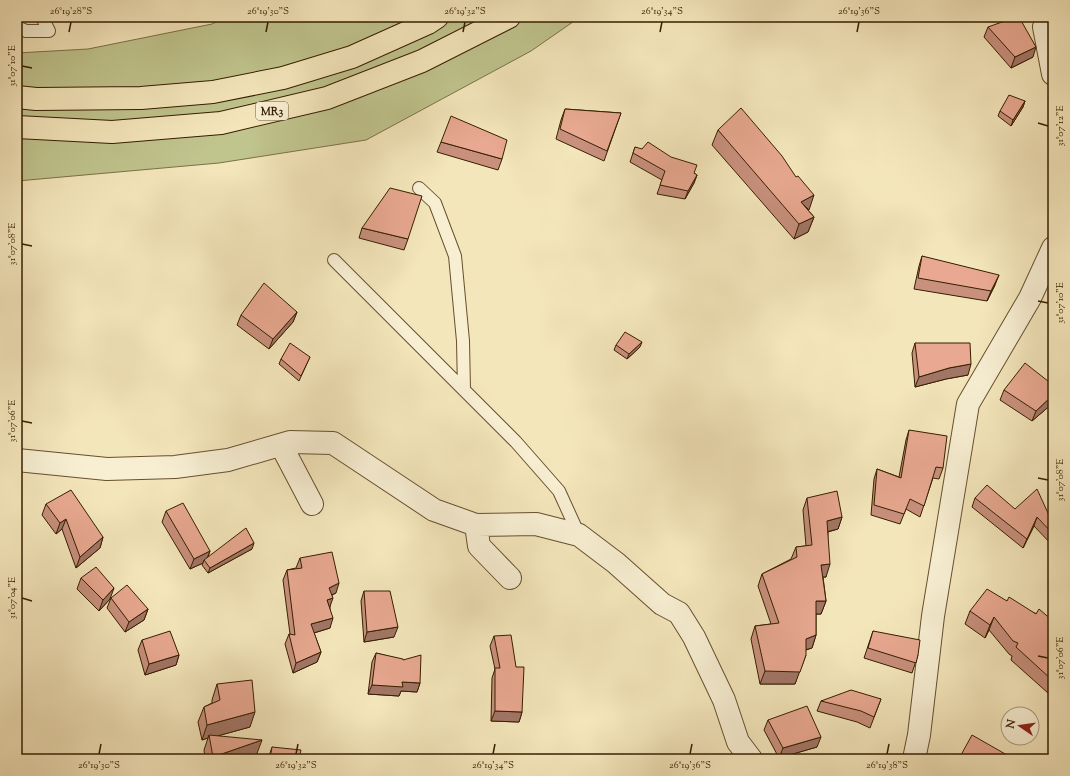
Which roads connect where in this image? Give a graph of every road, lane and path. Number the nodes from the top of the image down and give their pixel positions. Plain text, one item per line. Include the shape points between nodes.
1 (42, 17) edge
2 (437, 17) edge
3 (509, 17) edge
4 (17, 27) edge
5 (1047, 28) edge
6 (1053, 74) edge
7 (17, 97) edge
8 (17, 127) edge
9 (419, 188) dead end
10 (1053, 248) edge
11 (334, 260) dead end
12 (464, 390) junction
13 (281, 444) junction
14 (17, 460) edge
15 (312, 504) dead end
16 (476, 526) junction
17 (579, 535) junction
18 (510, 578) dead end
19 (751, 759) edge
20 (914, 759) edge

1 - 4 lane via 49,31 26,31
2 - 7 highway via 352,57 283,78 213,92 141,98
3 - 8 highway, MR3 via 422,61 327,98 221,123 112,132
5 - 6 street
9 - 12 lane via 435,203 455,256
10 - 20 street via 1030,298 968,404 933,616 920,735
11 - 12 lane
12 - 17 lane via 516,442 559,491
13 - 14 street via 228,460 169,468 107,469
13 - 15 street
13 - 16 street via 333,443 434,510
16 - 17 street via 536,524
16 - 18 street via 479,546
17 - 19 street via 616,563 662,604 679,613 694,637 724,700 738,742

